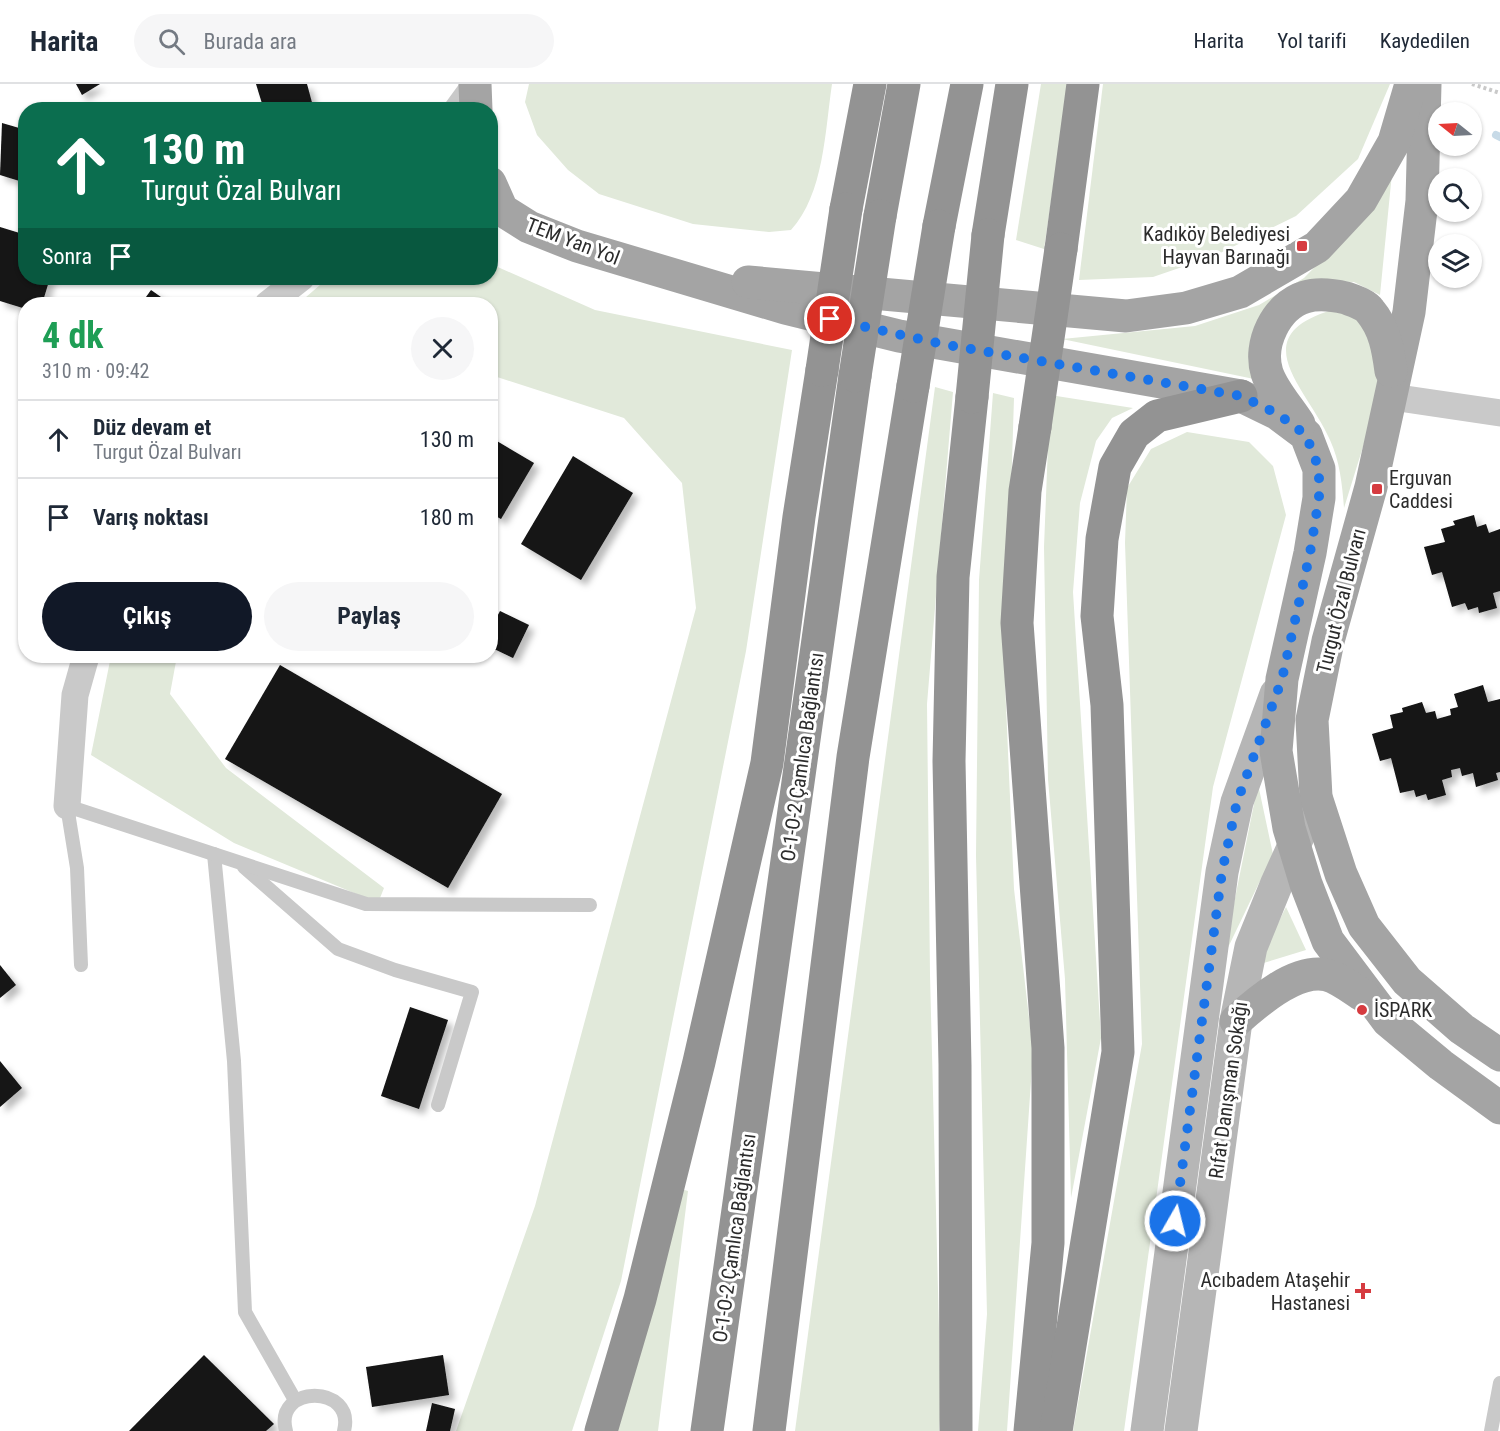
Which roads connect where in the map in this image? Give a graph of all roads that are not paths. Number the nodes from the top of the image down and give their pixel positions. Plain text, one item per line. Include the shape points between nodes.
1 (870, 84) edge
2 (904, 84) edge
3 (967, 84) edge
4 (1012, 84) edge
5 (1083, 84) edge
6 (1411, 84) edge
7 (1425, 84) edge
8 (498, 201) edge
9 (498, 221) edge
10 (529, 227) junction
11 (674, 274) junction
12 (292, 285) edge
13 (277, 297) edge
14 (1392, 390) junction
15 (1241, 396) junction
16 (1500, 413) edge
17 (1306, 435) junction
18 (84, 663) edge
19 (1282, 679) junction
20 (1316, 797) junction
21 (67, 806) junction
22 (1294, 845) junction
23 (214, 854) junction
24 (237, 862) junction
25 (590, 905) dead end
26 (81, 965) dead end
27 (1374, 1001) junction
28 (1236, 1021) junction
29 (1500, 1055) edge
30 (438, 1105) dead end
31 (1500, 1108) edge
32 (1500, 1383) edge
33 (295, 1400) junction
34 (286, 1431) edge
35 (344, 1431) edge
36 (601, 1431) edge
37 (707, 1431) edge
38 (770, 1431) edge
39 (956, 1431) edge
40 (1030, 1431) edge
41 (1056, 1431) edge
42 (1146, 1431) edge
43 (1181, 1431) edge
44 (1491, 1431) edge

1 - 36 highway, bridge via 846,209 799,517 767,763 640,1299
2 - 37 highway, O-1-O-2 Çamlıca Bağlantısı, bridge via 855,376
3 - 38 highway, bridge via 939,226 853,757
4 - 39 highway, bridge via 988,235 952,577 949,750
5 - 40 highway, bridge via 1025,491 1017,623 1048,1048 1048,1243
6 - 11 main road via 1394,142 1361,200 1317,247 1240,292 1186,308 1126,316
7 - 14 main road, Turgut Özal Bulvarı via 1421,212 1409,312
8 - 10 main road, TEM Yan Yol via 502,210
9 - 10 street
10 - 11 main road, TEM Yan Yol
11 - 15 main road via 785,308 899,336
12 - 13 street
14 - 16 street
14 - 17 main road, Turgut Özal Bulvarı via 1386,339 1369,309 1355,301 1321,294 1304,297 1287,308 1272,326 1264,354 1267,373
14 - 20 main road, Turgut Özal Bulvarı via 1328,641 1312,720
15 - 17 main road via 1278,414
15 - 41 highway via 1157,416 1134,434 1115,467 1104,529 1097,616 1107,705 1118,1052
17 - 19 main road, Turgut Özal Bulvarı via 1319,469 1319,498
18 - 21 street via 75,695
19 - 22 main road, Turgut Özal Bulvarı via 1276,751
19 - 42 street, Rıfat Danışman Sokağı via 1237,802 1222,872
20 - 22 street, Rıfat Danışman Sokağı
20 - 29 main road, Turgut Özal Bulvarı via 1341,874 1365,926 1407,981 1462,1029
21 - 23 lane
21 - 26 lane via 77,868
22 - 27 main road, Turgut Özal Bulvarı via 1328,941
22 - 28 street, Rıfat Danışman Sokağı via 1251,947
23 - 24 lane
23 - 33 lane via 234,1061 245,1312
24 - 25 lane via 366,904
24 - 30 lane via 338,949 472,992
27 - 28 main road via 1327,975 1299,978 1268,993
27 - 31 main road, Turgut Özal Bulvarı via 1388,1021
28 - 43 street, Rıfat Danışman Sokağı
32 - 44 lane
33 - 34 lane via 285,1417
33 - 35 lane via 314,1393 333,1400 344,1416

